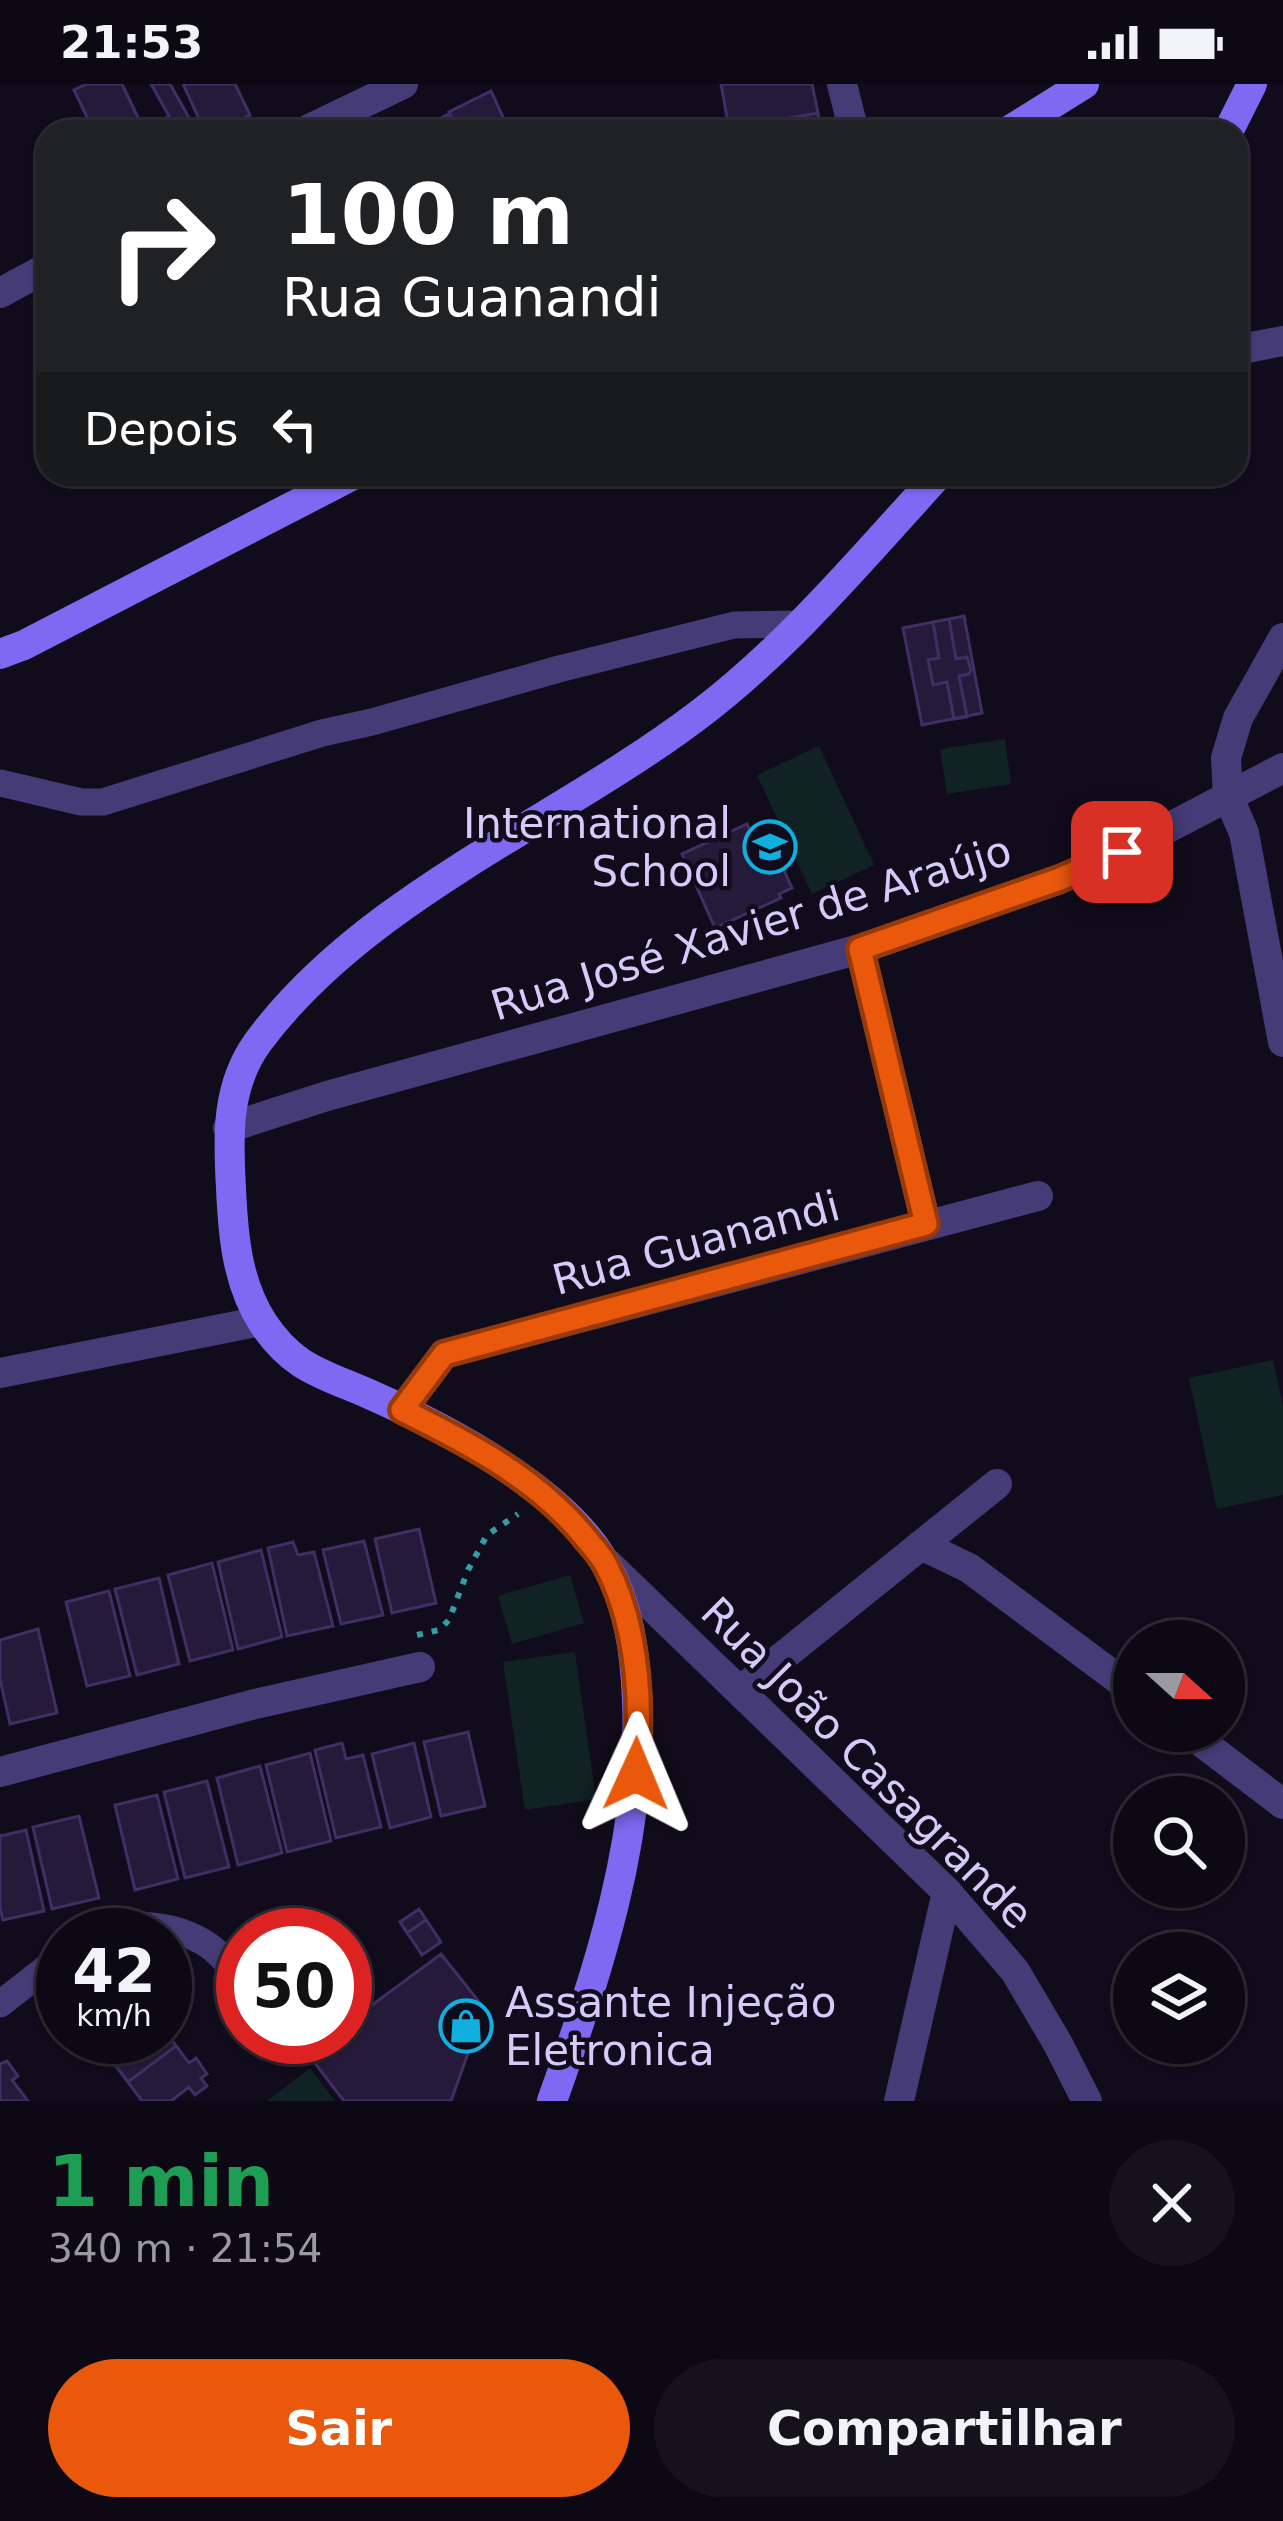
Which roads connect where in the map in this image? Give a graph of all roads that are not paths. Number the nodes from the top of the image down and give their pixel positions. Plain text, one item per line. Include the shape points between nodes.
1 (403, 84) edge
2 (842, 84) edge
3 (1084, 84) edge
4 (1252, 84) edge
5 (328, 120) edge
6 (851, 120) edge
7 (1026, 120) edge
8 (1234, 120) edge
9 (36, 274) edge
10 (0, 293) edge
11 (1283, 341) edge
12 (1248, 348) edge
13 (332, 486) edge
14 (928, 486) edge
15 (800, 624) junction
16 (1283, 638) edge
17 (0, 654) edge
18 (1283, 768) edge
19 (0, 783) edge
20 (1228, 796) junction
21 (860, 949) junction
22 (1283, 1042) edge
23 (228, 1128) junction
24 (1038, 1196) dead end
25 (926, 1224) junction
26 (261, 1321) junction
27 (0, 1373) edge
28 (402, 1410) junction
29 (997, 1484) dead end
30 (921, 1545) junction
31 (605, 1562) junction
32 (420, 1667) dead end
33 (1113, 1675) edge
34 (740, 1691) junction
35 (1215, 1752) edge
36 (0, 1772) edge
37 (1283, 1804) edge
38 (946, 1892) junction
39 (36, 1976) edge
40 (0, 2004) edge
41 (552, 2101) edge
42 (899, 2101) edge
43 (1087, 2101) edge

1 - 5 street
2 - 6 street
3 - 7 main road
4 - 8 main road
9 - 10 street
11 - 12 street
13 - 17 main road
14 - 15 main road
15 - 19 street via 734,626 559,669 103,802
15 - 23 main road via 702,712 398,909 303,986 254,1047 237,1080
16 - 20 street via 1238,718 1226,758
18 - 20 street, Rua José Xavier de Araújo
20 - 21 street, Rua José Xavier de Araújo via 1060,879
20 - 22 street via 1244,833
21 - 23 street, Rua José Xavier de Araújo
21 - 25 street
23 - 26 main road via 237,1261
24 - 25 street, Rua Guanandi
25 - 28 street, Rua Guanandi via 444,1354
26 - 27 street
26 - 28 main road via 316,1374
28 - 31 main road via 514,1472
29 - 30 street
30 - 33 street via 969,1568
30 - 34 street
31 - 34 street, Rua João Casagrande
31 - 41 main road via 628,1618 636,1678 633,1805 611,1915
32 - 36 street
34 - 38 street, Rua João Casagrande
35 - 37 street
38 - 42 street
38 - 43 street, Rua João Casagrande via 1015,1971
39 - 40 street

